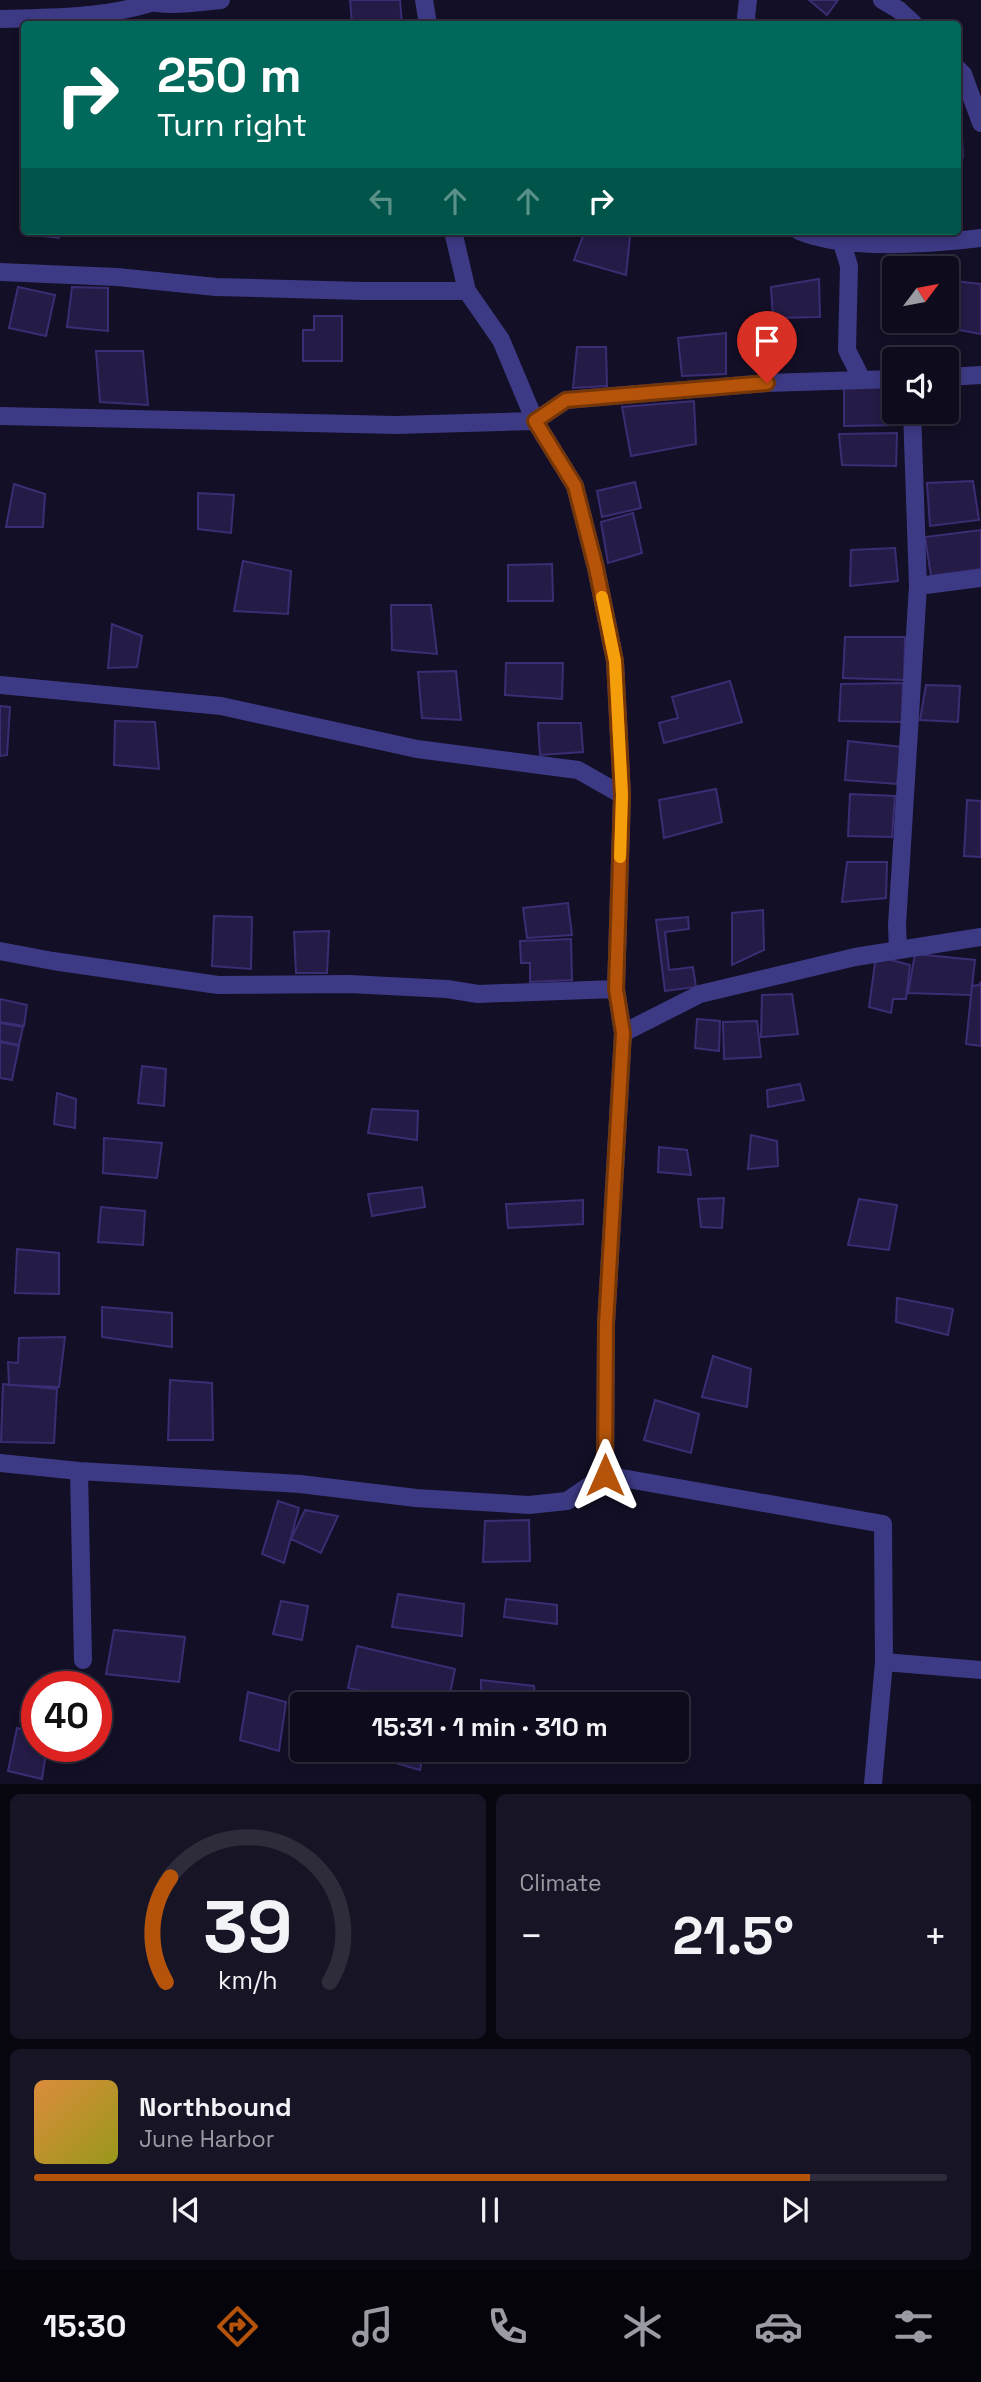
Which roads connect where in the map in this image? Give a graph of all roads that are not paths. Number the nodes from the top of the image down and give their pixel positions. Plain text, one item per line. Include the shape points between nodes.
1 (221, 0) edge
2 (424, 0) edge
3 (748, 0) edge
4 (882, 0) edge
5 (146, 1) edge
6 (0, 19) edge
7 (428, 21) edge
8 (747, 21) edge
9 (911, 21) edge
10 (961, 72) edge
11 (981, 123) edge
12 (454, 235) edge
13 (813, 235) edge
14 (981, 238) edge
15 (842, 243) junction
16 (0, 272) edge
17 (467, 291) junction
18 (981, 375) edge
19 (959, 376) edge
20 (882, 379) edge
21 (862, 380) junction
22 (0, 416) edge
23 (535, 421) junction
24 (912, 424) edge
25 (981, 578) edge
26 (918, 586) junction
27 (0, 685) edge
28 (622, 795) junction
29 (981, 937) edge
30 (898, 950) junction
31 (0, 951) edge
32 (616, 989) junction
33 (623, 1033) junction
34 (0, 1463) edge
35 (79, 1471) junction
36 (605, 1475) junction
37 (83, 1660) dead end
38 (884, 1662) junction
39 (981, 1670) edge
40 (873, 1783) edge

1 - 5 street
2 - 7 street
3 - 8 street
4 - 9 street
5 - 6 street via 132,9 80,16
10 - 11 street
12 - 17 street
13 - 15 street
14 - 15 street
15 - 21 street via 849,266 847,350
16 - 17 street via 216,287
17 - 23 street via 501,341
18 - 19 street
20 - 21 street
21 - 23 street via 566,400
22 - 23 street via 396,425
23 - 28 street via 575,486 596,568 615,661
24 - 26 street
25 - 26 street
26 - 30 street
27 - 28 street via 221,706 417,749 578,770
28 - 32 street
29 - 30 street
30 - 33 street via 700,994
31 - 32 street via 218,985 349,984 478,994
32 - 33 street
33 - 36 street via 606,1324
34 - 35 street
35 - 36 street via 300,1484 529,1505 566,1501
35 - 37 street
36 - 38 street via 883,1524
38 - 39 street
38 - 40 street

